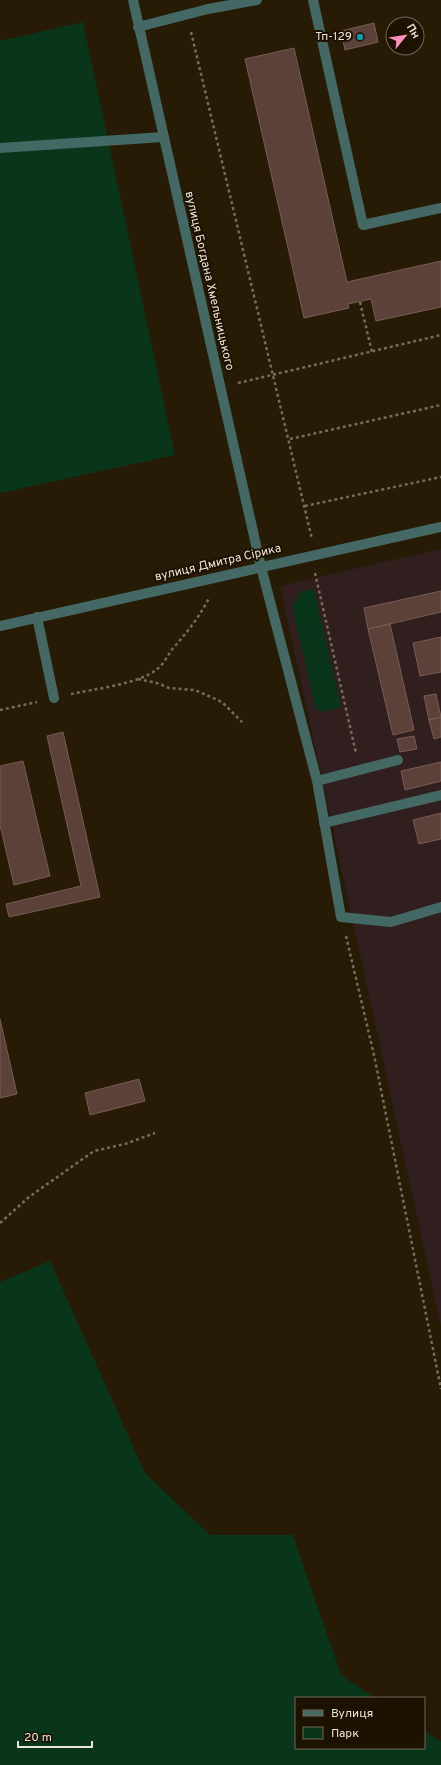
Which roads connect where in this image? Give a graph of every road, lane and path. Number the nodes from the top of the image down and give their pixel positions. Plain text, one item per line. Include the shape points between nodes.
1 (132, 0) edge
2 (257, 0) edge
3 (313, 0) edge
4 (187, 15) junction
5 (138, 27) junction
6 (163, 137) junction
7 (0, 148) edge
8 (441, 208) edge
9 (360, 302) dead end
10 (441, 335) edge
11 (372, 352) junction
12 (274, 375) junction
13 (220, 388) junction
14 (441, 405) edge
15 (290, 439) junction
16 (441, 477) edge
17 (305, 506) junction
18 (441, 527) edge
19 (313, 555) junction
20 (261, 567) junction
21 (221, 576) junction
22 (37, 617) junction
23 (0, 626) edge
24 (54, 698) dead end
25 (242, 722) dead end
26 (398, 760) dead end
27 (360, 769) junction
28 (317, 781) junction
29 (441, 795) edge
30 (324, 823) junction
31 (441, 907) edge
32 (341, 917) junction
33 (155, 1133) dead end
34 (0, 1223) edge
35 (441, 1389) edge

1 - 5 street, вулиця Богдана Хмельницького
2 - 4 street
3 - 8 street via 363,225
4 - 5 street
4 - 12 path
5 - 6 street, вулиця Богдана Хмельницького
6 - 7 street
6 - 13 street, вулиця Богдана Хмельницького
9 - 11 path
10 - 11 path
11 - 12 path
12 - 13 path
12 - 15 path
13 - 20 street, вулиця Богдана Хмельницького
14 - 15 path
15 - 17 path
16 - 17 path
17 - 19 path
18 - 19 street, вулиця Дмитра Сірика
19 - 20 street, вулиця Дмитра Сірика
19 - 27 path
20 - 21 street, вулиця Дмитра Сірика
20 - 28 street, вулиця Богдана Хмельницького
21 - 22 street, вулиця Дмитра Сірика
21 - 25 path via 184,637 156,670 137,679 169,688 195,690 222,702
22 - 23 street, вулиця Дмитра Сірика
22 - 24 street
26 - 27 street
27 - 28 street
28 - 30 street, вулиця Богдана Хмельницького
29 - 30 street
30 - 32 street, вулиця Богдана Хмельницького
31 - 32 street via 391,922
32 - 35 path via 374,1055
33 - 34 path via 125,1144 94,1151 29,1197

